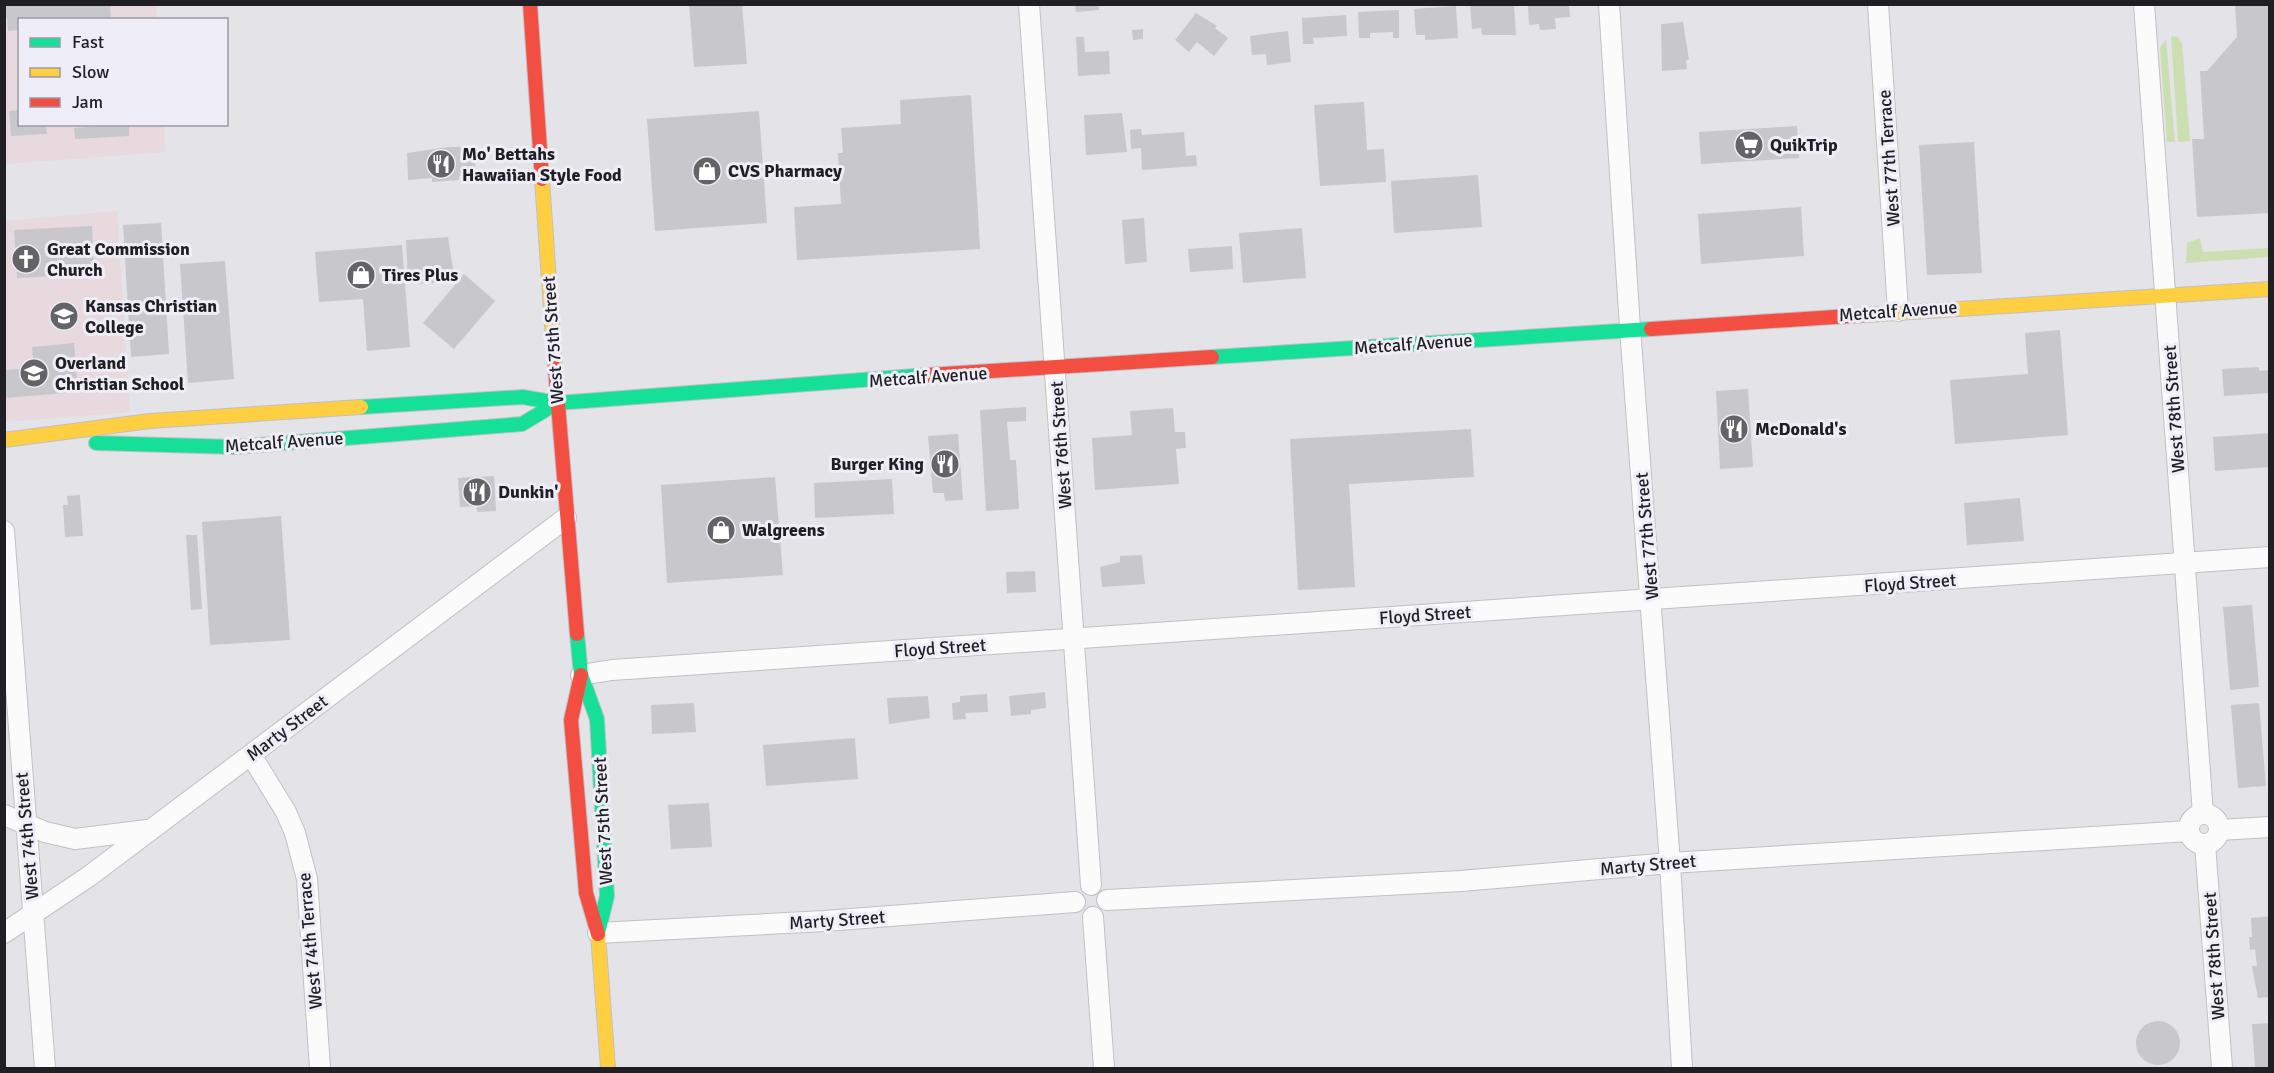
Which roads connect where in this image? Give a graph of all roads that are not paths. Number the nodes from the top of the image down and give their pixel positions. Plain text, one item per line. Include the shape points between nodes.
1 (530, 4) edge
2 (1029, 4) edge
3 (1609, 4) edge
4 (1878, 4) edge
5 (2144, 4) edge
6 (2270, 289) edge
7 (2165, 295) junction
8 (1898, 311) junction
9 (1630, 328) junction
10 (1056, 368) junction
11 (557, 403) junction
12 (4, 440) edge
13 (566, 518) junction
14 (4, 531) edge
15 (2270, 557) edge
16 (2186, 563) junction
17 (1652, 600) junction
18 (1075, 638) junction
19 (581, 675) junction
20 (251, 755) junction
21 (2203, 814) junction
22 (4, 815) edge
23 (25, 823) junction
24 (2270, 827) edge
25 (148, 830) junction
26 (2219, 830) junction
27 (2189, 831) junction
28 (2205, 844) junction
29 (1670, 863) junction
30 (1091, 885) junction
31 (1107, 900) junction
32 (1075, 902) junction
33 (33, 915) junction
34 (1093, 917) junction
35 (4, 933) edge
36 (598, 933) junction
37 (45, 1068) edge
38 (320, 1068) edge
39 (608, 1068) edge
40 (1104, 1068) edge
41 (1682, 1068) edge
42 (2222, 1068) edge

1 - 11 main road, West 75th Street
2 - 10 street, West 76th Street
3 - 9 street, West 77th Street
4 - 8 street, West 77th Terrace
5 - 7 street, West 78th Street
6 - 7 main road, Metcalf Avenue
7 - 8 main road, Metcalf Avenue
7 - 16 street, West 78th Street
8 - 9 main road, Metcalf Avenue
9 - 10 main road, Metcalf Avenue
9 - 17 street, West 77th Street
10 - 11 main road, Metcalf Avenue
10 - 18 street, West 76th Street
11 - 12 main road, Metcalf Avenue via 523,397 304,410 150,421
11 - 12 main road, Metcalf Avenue via 522,424 235,447
11 - 13 main road, West 75th Street
13 - 19 main road, West 75th Street
13 - 20 street, Marty Street
14 - 23 street, West 74th Street
15 - 16 street, Floyd Street
16 - 17 street, Floyd Street
16 - 21 street, West 78th Street
17 - 18 street, Floyd Street
17 - 29 street, West 77th Street
18 - 19 street, Floyd Street
18 - 30 street, West 76th Street
19 - 36 main road, West 75th Street via 571,720 586,892
19 - 36 main road, West 75th Street via 597,719 607,896
20 - 25 street, Marty Street
20 - 38 street, West 74th Terrace via 286,812 307,879
21 - 26 street via 2215,818
21 - 27 street via 2192,819
22 - 23 street
23 - 25 street via 75,839
23 - 33 street, West 74th Street
24 - 26 street
25 - 33 street, Marty Street
26 - 28 street via 2215,840
27 - 28 street via 2193,840
27 - 29 street, Marty Street
28 - 42 street, West 78th Street
29 - 31 street, Marty Street via 1461,881
29 - 41 street, West 77th Street
30 - 31 street via 1103,890
30 - 32 street via 1080,890
31 - 34 street via 1102,914
32 - 34 street via 1082,914
32 - 36 street, Marty Street
33 - 35 street, Marty Street
33 - 37 street, West 74th Street
34 - 40 street
36 - 39 main road, West 75th Street

